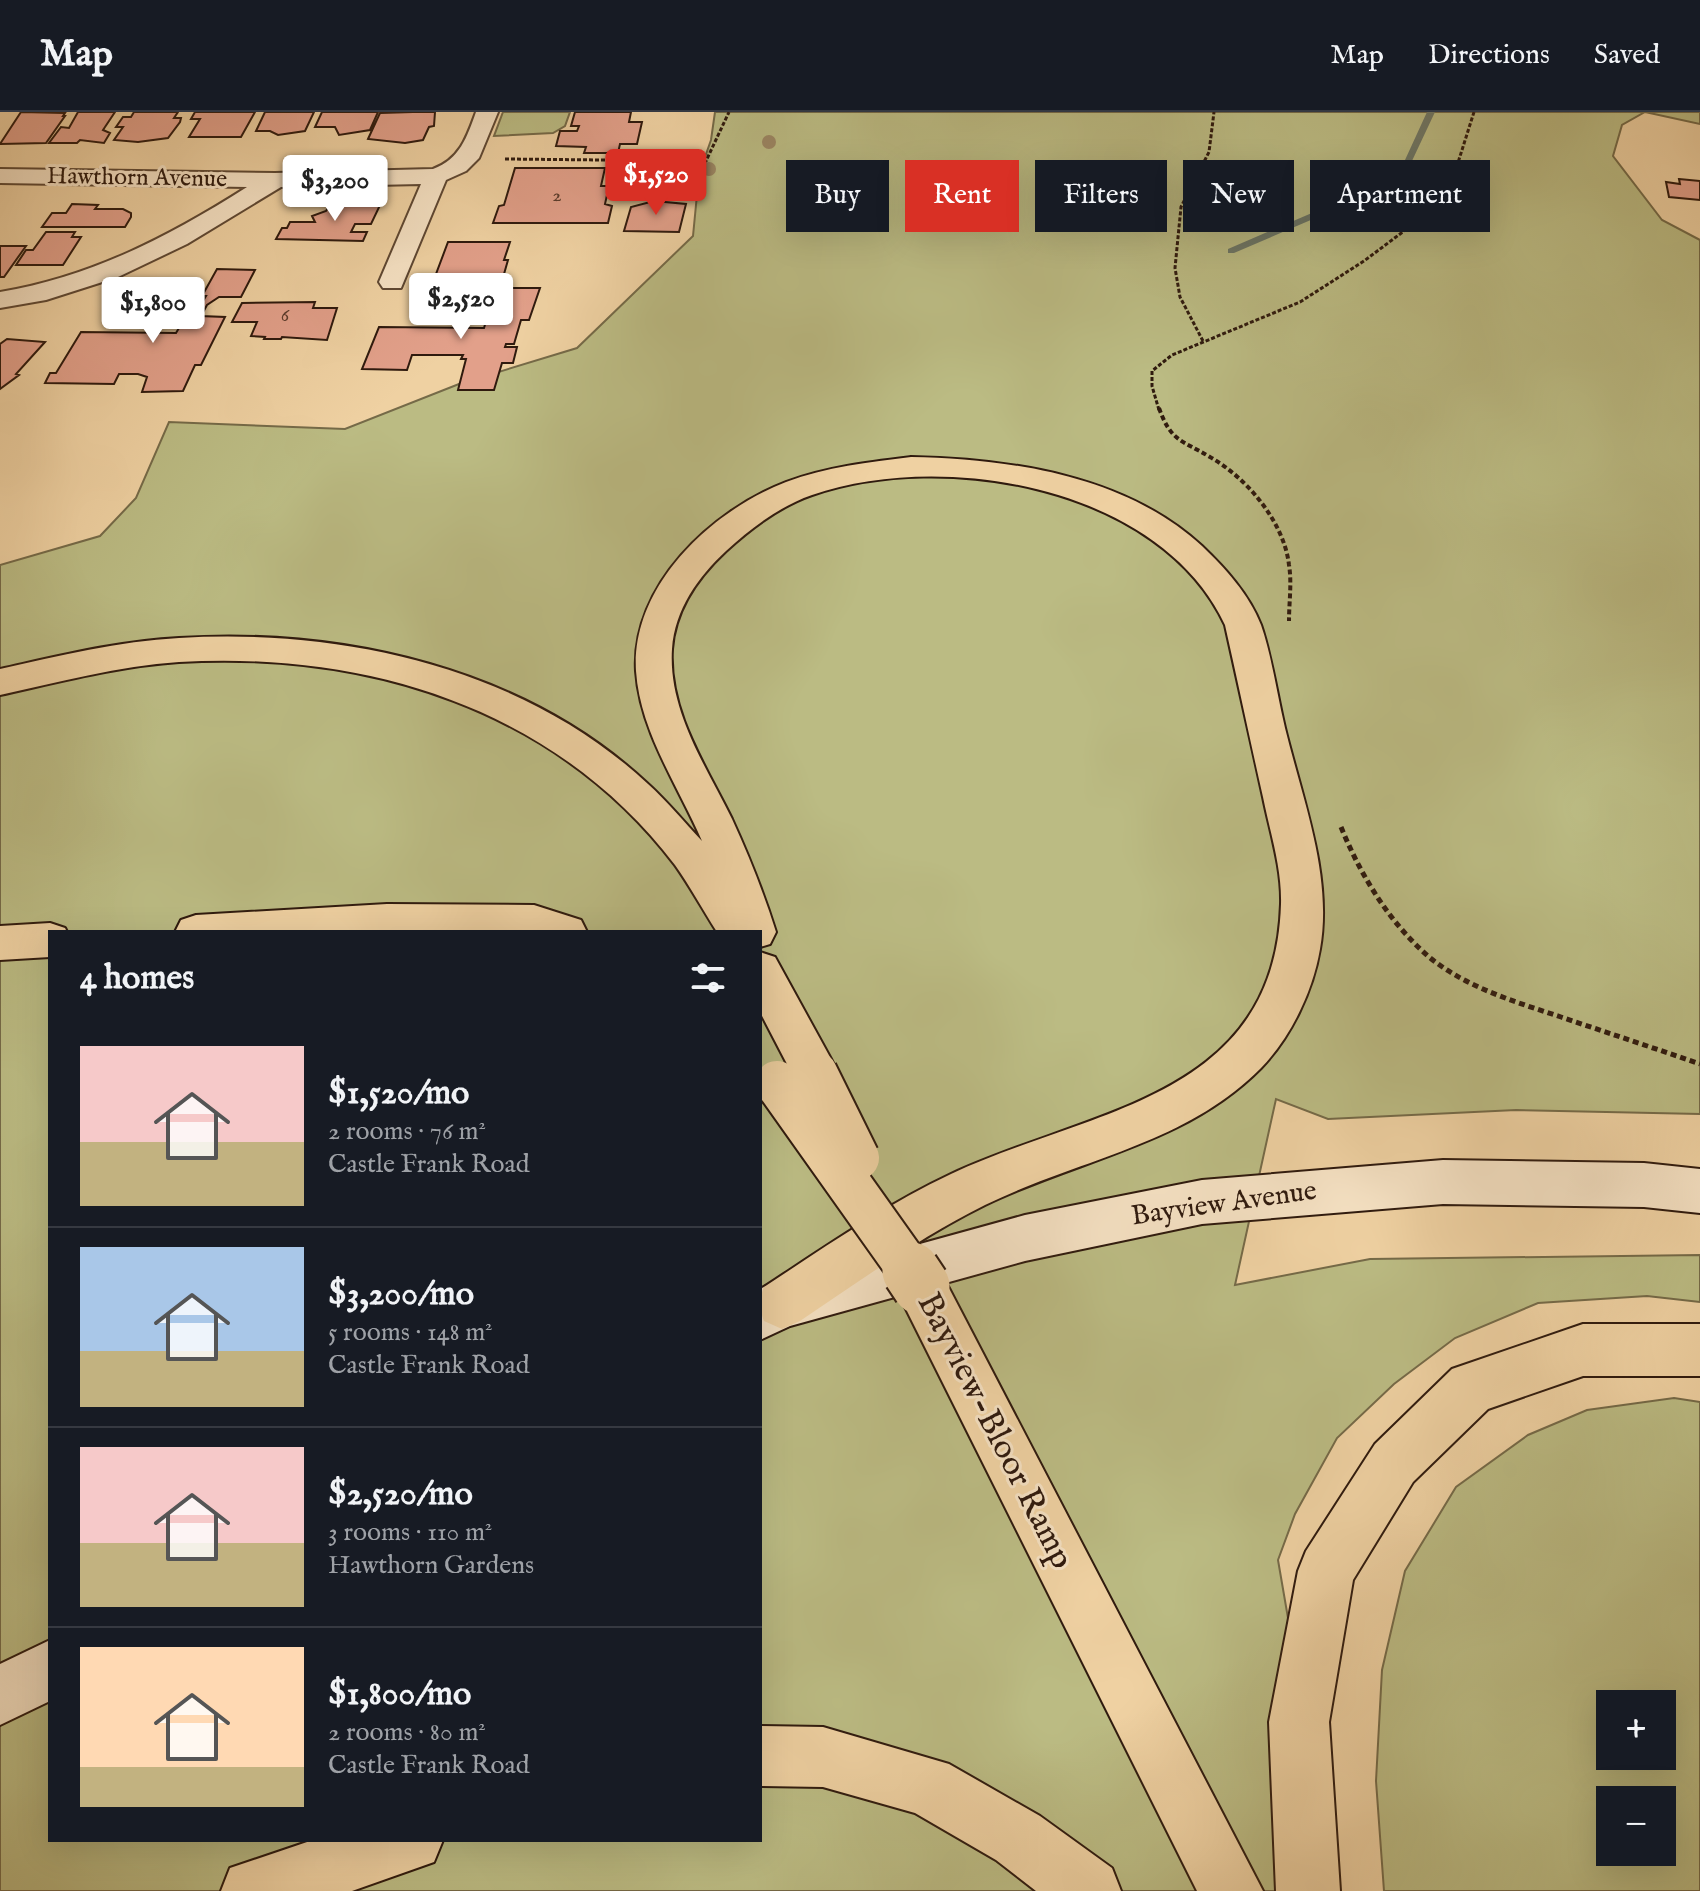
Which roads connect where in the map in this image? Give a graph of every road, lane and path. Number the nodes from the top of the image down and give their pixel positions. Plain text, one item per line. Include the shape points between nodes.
1 (487, 112) edge
2 (729, 112) edge
3 (1214, 112) edge
4 (1474, 112) edge
5 (468, 159) junction
6 (0, 176) edge
7 (436, 176) junction
8 (275, 180) junction
9 (392, 282) dead end
10 (0, 300) edge
11 (1204, 341) junction
12 (1289, 628) dead end
13 (0, 682) edge
14 (1339, 823) dead end
15 (231, 930) edge
16 (560, 930) edge
17 (738, 930) edge
18 (754, 930) edge
19 (48, 940) edge
20 (0, 943) edge
21 (762, 956) edge
22 (768, 985) edge
23 (1700, 1064) edge
24 (784, 1072) edge
25 (1700, 1191) edge
26 (771, 1310) edge
27 (1700, 1350) edge
28 (48, 1671) edge
29 (0, 1695) edge
30 (762, 1756) edge
31 (406, 1842) edge
32 (253, 1891) edge
33 (1089, 1891) edge
34 (1231, 1891) edge
35 (1308, 1891) edge

1 - 5 street
2 - 5 path via 706,161
3 - 11 path via 1209,152 1181,207 1175,268 1180,297
4 - 11 path via 1456,169 1424,216 1300,302
5 - 7 street
6 - 8 street, Hawthorn Avenue
7 - 8 street, Hawthorn Avenue
7 - 9 street
8 - 10 street via 106,271
11 - 12 path via 1158,364 1151,387 1165,427 1181,445 1222,464 1270,517 1287,551
13 - 17 main road via 179,650 246,649 316,652 464,687 545,725 625,784 680,841
14 - 23 path via 1378,898 1447,970 1477,987
15 - 16 main road via 387,921 534,922
18 - 26 main road via 731,863 659,701 654,649 667,600 699,556 739,521 799,489 854,473 913,467 989,469 1097,497 1146,522 1190,553 1227,593 1243,625 1301,891 1295,969 1275,1019 1245,1056 1189,1098 1113,1135 969,1189
19 - 20 main road
21 - 22 main road
22 - 24 main road
24 - 34 main road, Bayview-Bloor Ramp, bridge via 921,1286
25 - 26 main road, Bayview Avenue via 1644,1185 1443,1182 1202,1202 1025,1238
27 - 35 main road via 1583,1350 1471,1388 1394,1463 1326,1571 1299,1722
28 - 29 main road
30 - 33 main road via 823,1757 927,1786 1018,1838
31 - 32 main road

